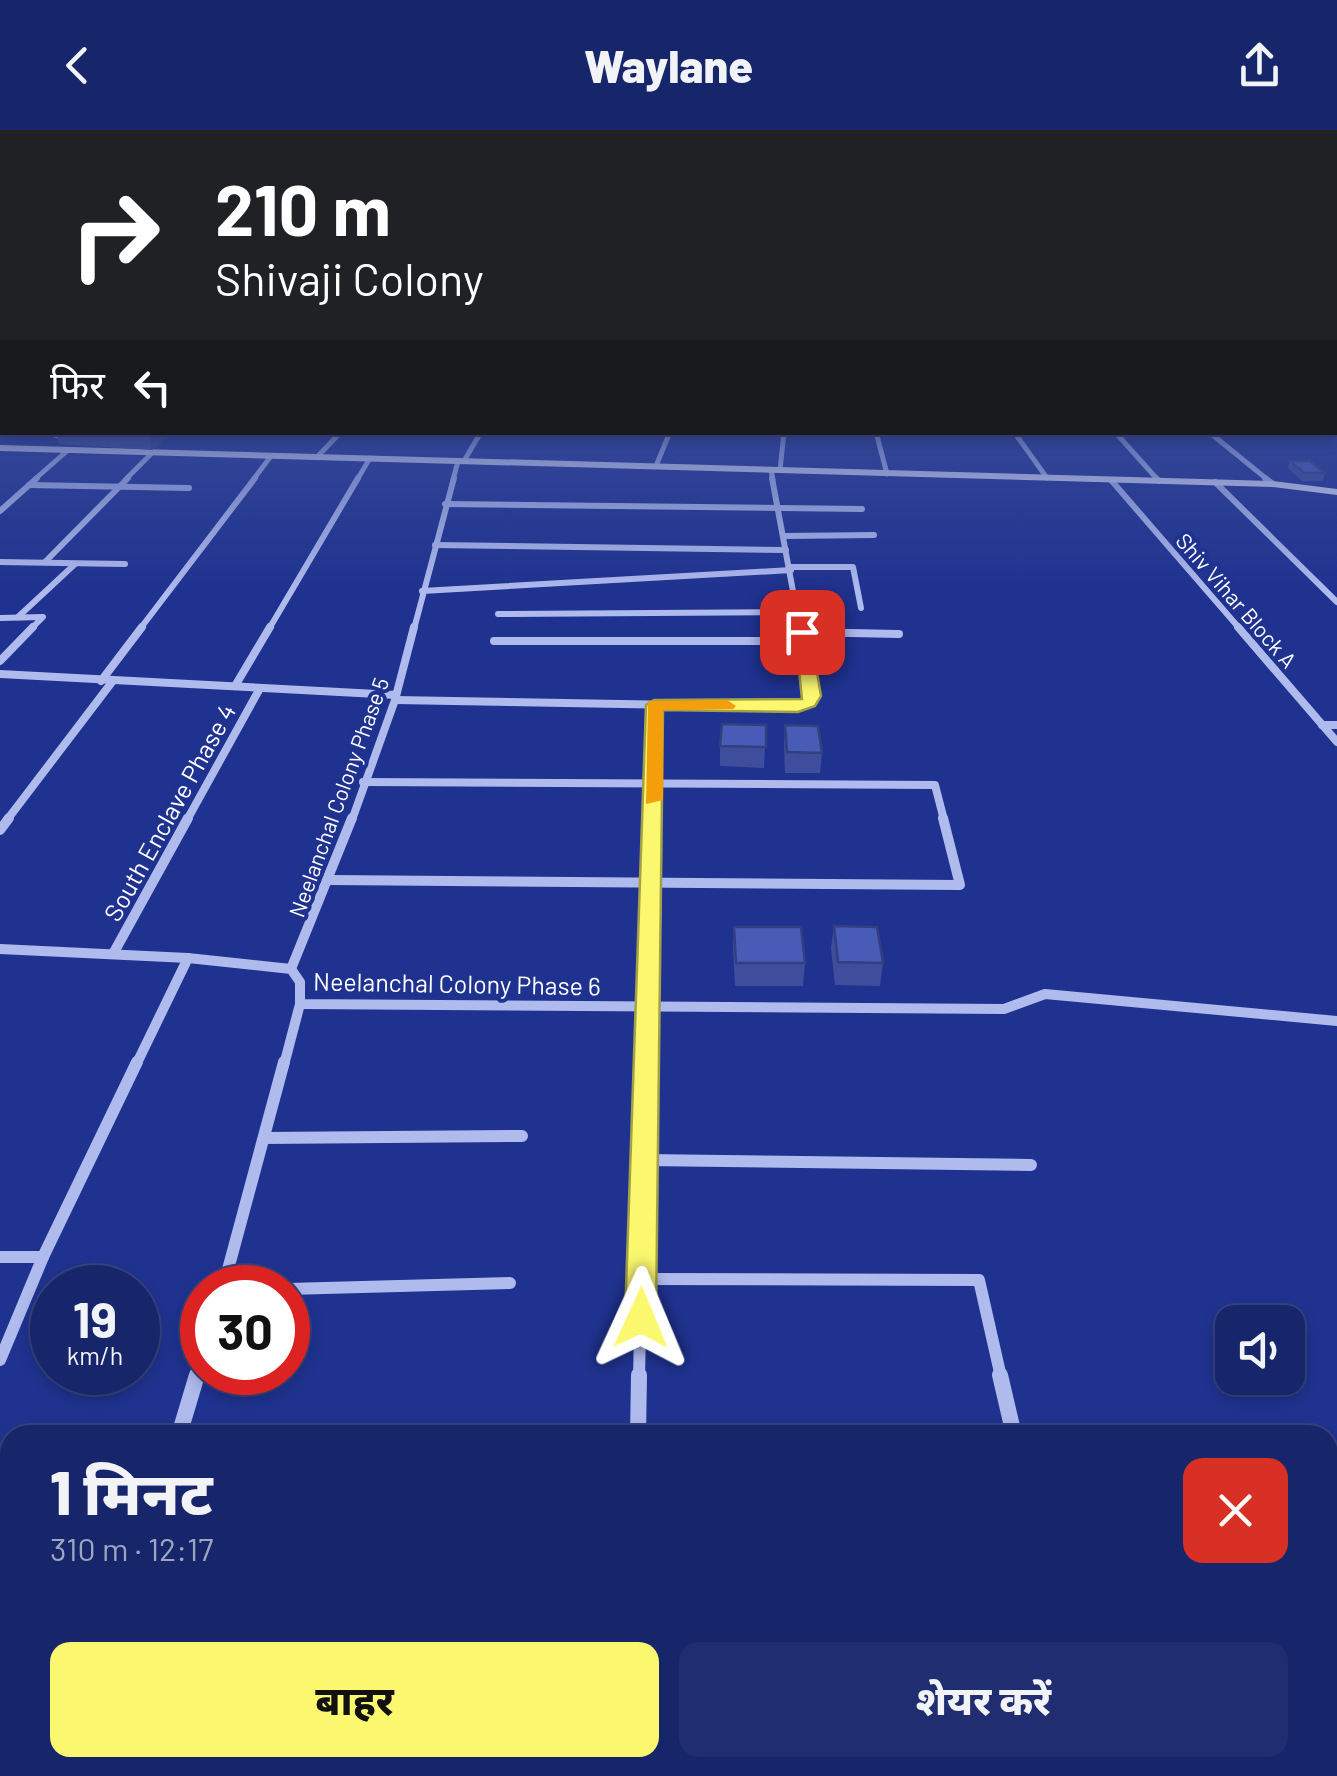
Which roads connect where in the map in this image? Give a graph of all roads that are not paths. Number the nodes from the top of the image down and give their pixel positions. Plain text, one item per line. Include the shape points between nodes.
1 (57, 439) edge
2 (75, 439) edge
3 (334, 439) edge
4 (476, 439) edge
5 (667, 439) edge
6 (782, 439) edge
7 (878, 439) edge
8 (1019, 439) edge
9 (1121, 439) edge
10 (1218, 439) edge
11 (68, 444) junction
12 (0, 448) edge
13 (151, 454) junction
14 (272, 456) junction
15 (316, 457) junction
16 (370, 458) junction
17 (461, 461) junction
18 (656, 466) junction
19 (775, 470) junction
20 (887, 474) junction
21 (1047, 478) junction
22 (1112, 480) junction
23 (1159, 481) junction
24 (1214, 482) junction
25 (1272, 484) junction
26 (29, 485) junction
27 (120, 486) junction
28 (189, 488) dead end
29 (1337, 492) edge
30 (445, 504) junction
31 (778, 510) junction
32 (862, 510) dead end
33 (0, 511) edge
34 (874, 535) dead end
35 (783, 536) junction
36 (436, 546) junction
37 (786, 550) junction
38 (0, 562) edge
39 (44, 562) junction
40 (74, 564) junction
41 (125, 564) dead end
42 (791, 569) junction
43 (422, 591) junction
44 (1337, 602) edge
45 (862, 608) dead end
46 (800, 612) junction
47 (498, 614) dead end
48 (17, 617) junction
49 (0, 618) edge
50 (898, 634) dead end
51 (803, 636) junction
52 (494, 641) dead end
53 (0, 661) edge
54 (0, 674) edge
55 (101, 681) junction
56 (112, 682) junction
57 (235, 686) junction
58 (259, 690) junction
59 (396, 698) junction
60 (654, 705) junction
61 (1322, 725) junction
62 (1337, 725) edge
63 (1337, 742) edge
64 (364, 782) junction
65 (654, 785) junction
66 (0, 830) edge
67 (330, 880) junction
68 (651, 882) junction
69 (0, 949) edge
70 (113, 954) junction
71 (188, 958) junction
72 (291, 969) junction
73 (300, 1004) junction
74 (648, 1007) junction
75 (1337, 1022) edge
76 (522, 1136) dead end
77 (264, 1138) junction
78 (645, 1160) junction
79 (1031, 1166) dead end
80 (0, 1257) edge
81 (44, 1257) junction
82 (230, 1265) edge
83 (642, 1279) junction
84 (510, 1284) dead end
85 (310, 1289) edge
86 (0, 1360) edge
87 (191, 1395) edge
88 (182, 1425) edge
89 (638, 1425) edge
90 (1012, 1425) edge

1 - 11 street
2 - 11 street
3 - 15 street
4 - 17 street, Neelanchal Colony Phase 5
5 - 18 street
6 - 19 street
7 - 20 street
8 - 21 street
9 - 23 street
10 - 25 street
11 - 12 street
11 - 13 street
11 - 26 street
13 - 14 street
13 - 27 street
14 - 15 street
14 - 55 street
15 - 16 street
16 - 17 street
16 - 57 street
17 - 18 street
17 - 30 street, Neelanchal Colony Phase 5
18 - 19 street
19 - 20 street
19 - 31 street
20 - 21 street
21 - 22 street
22 - 23 street
22 - 61 street, Shiv Vihar Block A
23 - 24 street
24 - 25 street
24 - 44 street
25 - 29 street
26 - 27 street
26 - 33 street
27 - 28 street
27 - 39 street
30 - 31 street
30 - 36 street, Neelanchal Colony Phase 5
31 - 32 street
31 - 35 street
34 - 35 street
35 - 37 street
36 - 37 street
36 - 43 street, Neelanchal Colony Phase 5
37 - 42 street
38 - 39 street
39 - 40 street
40 - 41 street
40 - 48 street
42 - 43 street
42 - 45 street via 853,567
42 - 46 street
43 - 59 street, Neelanchal Colony Phase 5
46 - 47 street
46 - 51 street
48 - 49 street
48 - 53 street via 43,617
50 - 51 street
51 - 52 street
51 - 60 street via 808,702
54 - 55 street
55 - 56 street
56 - 57 street
56 - 66 street
57 - 58 street
58 - 59 street
58 - 70 street, South Enclave Phase 4
59 - 60 street
59 - 64 street, Neelanchal Colony Phase 5
60 - 65 street
61 - 62 street
61 - 63 street, Shiv Vihar Block A
64 - 65 street
64 - 67 street, Neelanchal Colony Phase 5
65 - 68 street
65 - 68 street via 935,785 960,886
67 - 68 street
67 - 72 street, Neelanchal Colony Phase 5
68 - 74 street
69 - 70 street, Neelanchal Colony Phase 6
70 - 71 street, Neelanchal Colony Phase 6
71 - 72 street, Neelanchal Colony Phase 6
71 - 81 street
72 - 73 street, Neelanchal Colony Phase 6 via 300,982
73 - 74 street, Neelanchal Colony Phase 6
73 - 77 street
74 - 75 street, Neelanchal Colony Phase 6 via 1004,1009 1045,994 1075,994
74 - 78 street
76 - 77 street
77 - 82 street
78 - 79 street
78 - 83 street
80 - 81 street
81 - 86 street
83 - 89 street
83 - 90 street via 979,1280
84 - 85 street
87 - 88 street

